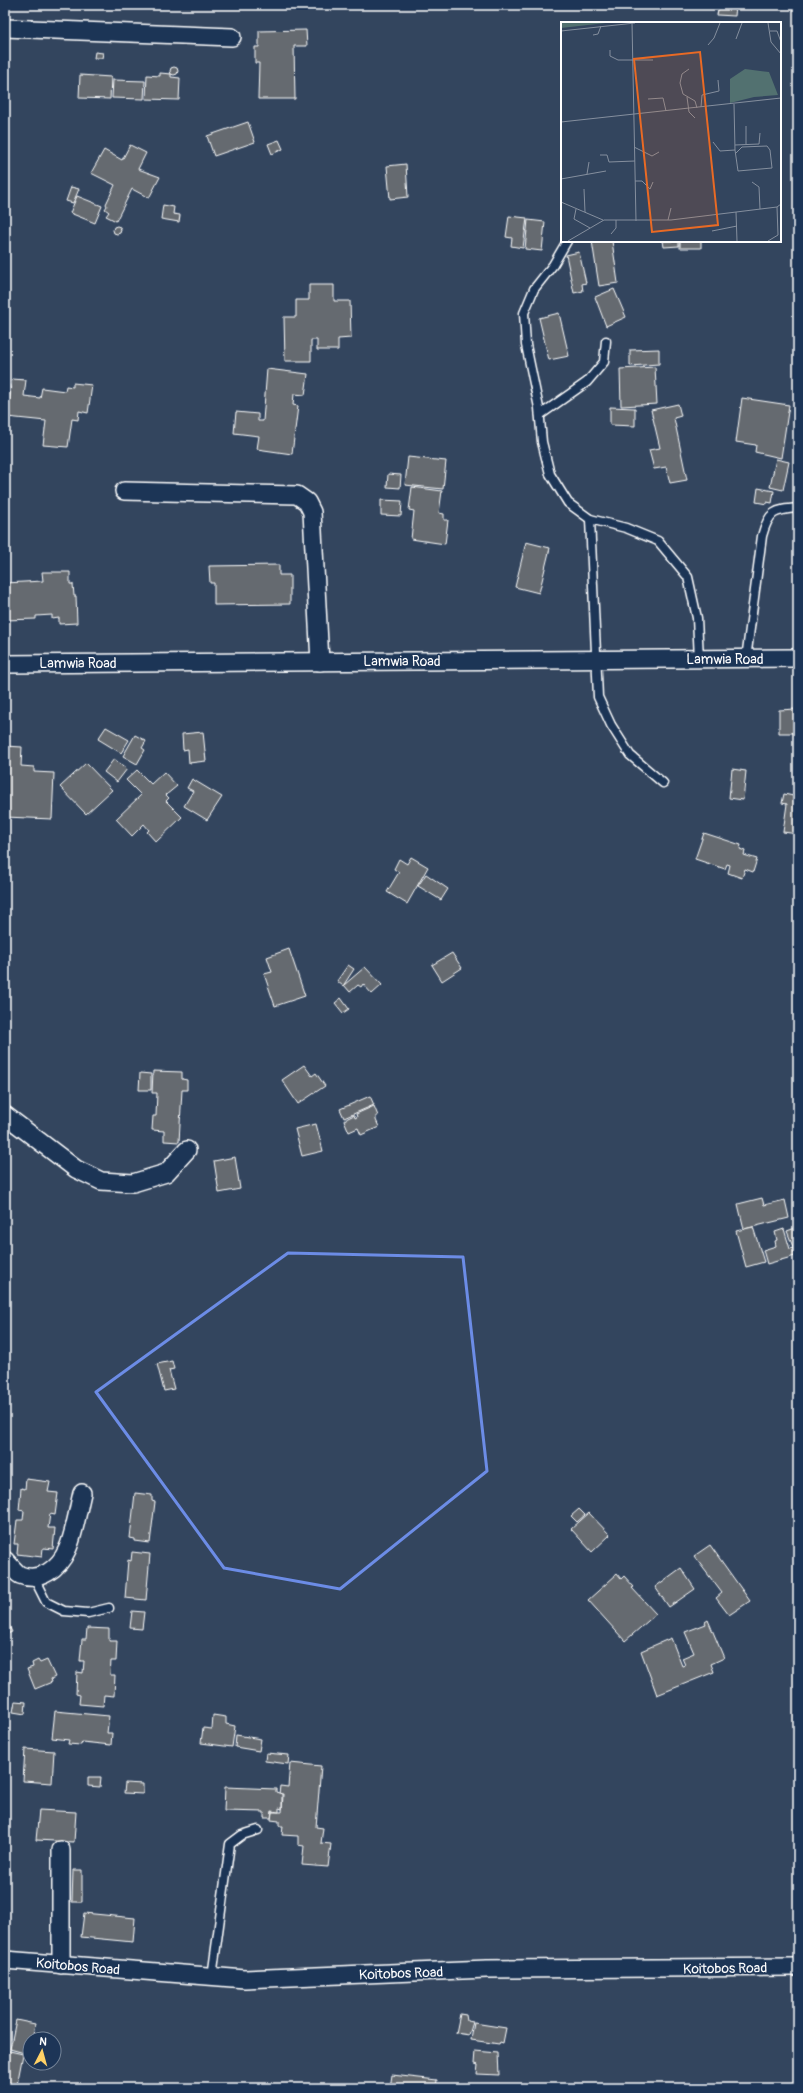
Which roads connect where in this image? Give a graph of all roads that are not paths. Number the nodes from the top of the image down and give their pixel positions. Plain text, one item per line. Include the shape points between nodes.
1 (5, 28) edge
2 (232, 37) dead end
3 (567, 242) edge
4 (606, 341) dead end
5 (540, 416) junction
6 (124, 491) dead end
7 (798, 508) edge
8 (590, 518) junction
9 (798, 658) edge
10 (699, 659) junction
11 (746, 659) junction
12 (595, 660) junction
13 (320, 662) junction
14 (5, 664) edge
15 (663, 783) dead end
16 (5, 1115) edge
17 (187, 1150) dead end
18 (82, 1493) dead end
19 (5, 1560) edge
20 (34, 1578) junction
21 (109, 1608) dead end
22 (258, 1830) dead end
23 (61, 1850) dead end
24 (5, 1960) edge
25 (61, 1965) junction
26 (798, 1967) edge
27 (212, 1977) junction

1 - 2 street
3 - 5 lane via 534,289 524,313 526,345
4 - 5 lane via 604,362 587,382
5 - 8 lane via 542,442 550,474 568,503
6 - 13 street via 297,495 307,502 312,512
7 - 11 lane via 778,510 768,518 762,536
8 - 10 lane via 626,528 658,541 688,577 697,618
8 - 12 lane
9 - 11 street, Lamwia Road
10 - 11 street, Lamwia Road
10 - 12 street, Lamwia Road
12 - 13 street, Lamwia Road
12 - 15 lane via 598,697 611,725 630,755
13 - 14 street, Lamwia Road
16 - 17 street via 76,1169 101,1181 133,1183 166,1172
18 - 20 street via 67,1550 55,1567
19 - 20 street via 19,1574
20 - 21 lane via 46,1602 64,1611 88,1613
22 - 27 lane via 242,1835 230,1844
23 - 25 street
24 - 25 street, Koitobos Road
25 - 27 street, Koitobos Road
26 - 27 street, Koitobos Road via 487,1969 245,1979

